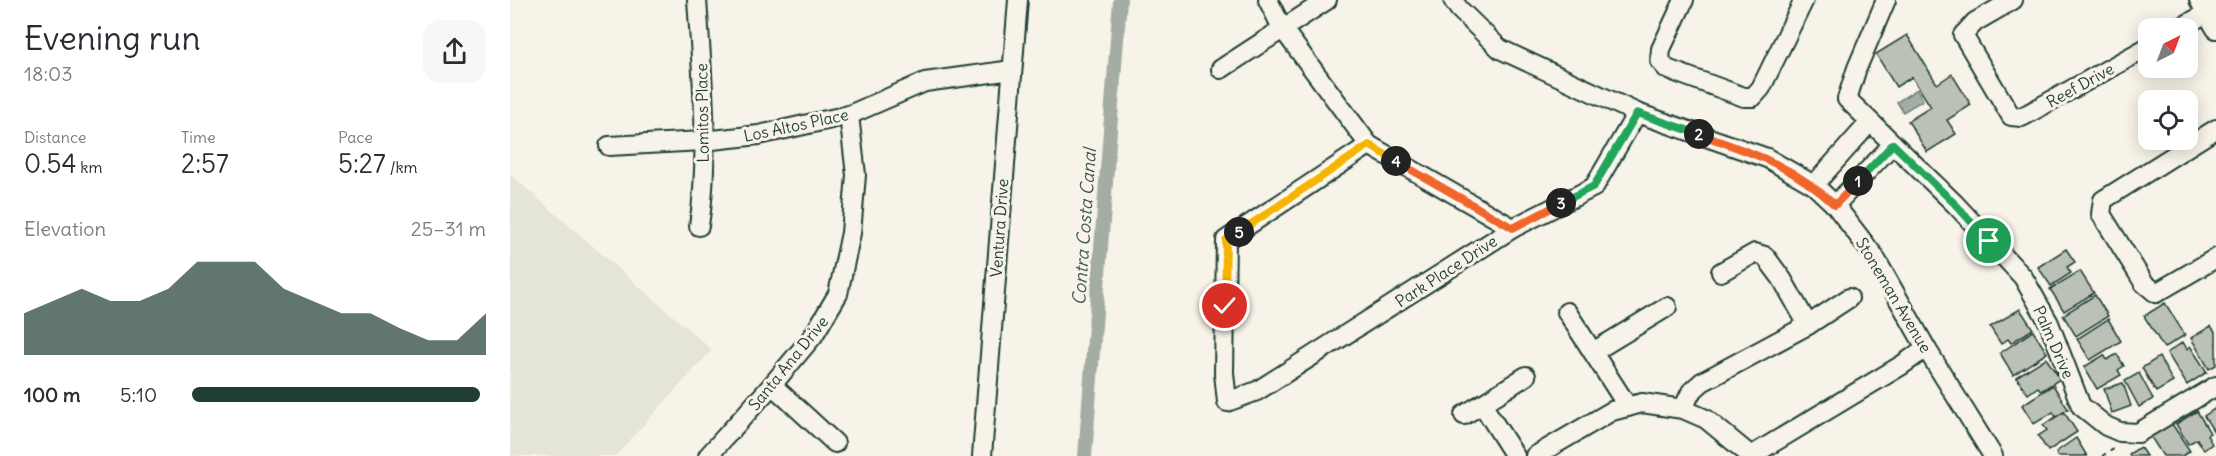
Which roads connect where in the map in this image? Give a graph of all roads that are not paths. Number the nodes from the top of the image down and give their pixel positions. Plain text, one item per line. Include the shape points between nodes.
1 (697, 0) edge
2 (1018, 0) edge
3 (1268, 0) edge
4 (1327, 0) edge
5 (1453, 0) edge
6 (1684, 0) edge
7 (1804, 0) edge
8 (1886, 0) edge
9 (2013, 0) edge
10 (1282, 28) junction
11 (2138, 53) edge
12 (1221, 69) dead end
13 (1012, 70) junction
14 (1637, 113) junction
15 (849, 116) junction
16 (1870, 122) junction
17 (2216, 129) edge
18 (703, 141) junction
19 (1893, 144) junction
20 (1369, 145) junction
21 (609, 146) dead end
22 (1814, 185) junction
23 (1835, 205) junction
24 (699, 226) dead end
25 (1513, 228) junction
26 (2216, 258) edge
27 (1721, 272) dead end
28 (1849, 298) dead end
29 (1667, 307) dead end
30 (1567, 312) dead end
31 (1808, 325) junction
32 (1926, 348) junction
33 (1593, 352) junction
34 (1526, 376) dead end
35 (772, 385) junction
36 (2216, 386) edge
37 (1482, 404) junction
38 (1628, 407) junction
39 (1683, 409) junction
40 (1464, 416) dead end
41 (835, 442) dead end
42 (708, 456) edge
43 (982, 456) edge
44 (1515, 456) edge
45 (1535, 456) edge
46 (1751, 456) edge
47 (1993, 456) edge

1 - 18 street, Lomitos Place
2 - 13 street, Ventura Drive
3 - 10 street
4 - 10 street
5 - 14 street, Stoneman Avenue via 1500,49
6 - 7 street via 1661,48 1660,61 1667,69 1743,97 1753,97 1761,88
8 - 16 street, Palm Drive via 1847,99
9 - 11 street, Reef Drive via 1975,22 1963,35 2011,116 2022,117
10 - 12 street
10 - 20 street
13 - 15 street, Los Altos Place via 925,82
13 - 43 street, Ventura Drive
14 - 22 street, Stoneman Avenue via 1767,158
14 - 25 street, Park Place Drive via 1594,186
15 - 18 street, Los Altos Place via 759,135
15 - 35 street, Santa Ana Drive via 856,175 851,233 838,294 813,336
16 - 19 street, Palm Drive
16 - 22 street
17 - 26 street via 2103,200 2102,214 2144,283 2156,292
18 - 21 street, Los Altos Place
18 - 24 street, Lomitos Place via 704,194
19 - 23 street
19 - 36 street, Palm Drive via 2023,277 2049,323 2081,406 2106,426 2120,432 2138,432
20 - 25 street
20 - 25 street, Park Place Drive via 1226,240 1227,402 1257,391
22 - 23 street, Stoneman Avenue
23 - 32 street, Stoneman Avenue via 1874,256
27 - 31 street via 1755,253 1765,255
28 - 31 street
29 - 33 street
30 - 33 street
31 - 39 street via 1702,382 1691,392
32 - 46 street
32 - 47 street, Stoneman Avenue
33 - 38 street
34 - 37 street
35 - 41 street
35 - 42 street, Santa Ana Drive
37 - 40 street
37 - 44 street
38 - 39 street via 1642,403
38 - 45 street via 1612,411
39 - 46 street via 1706,419

